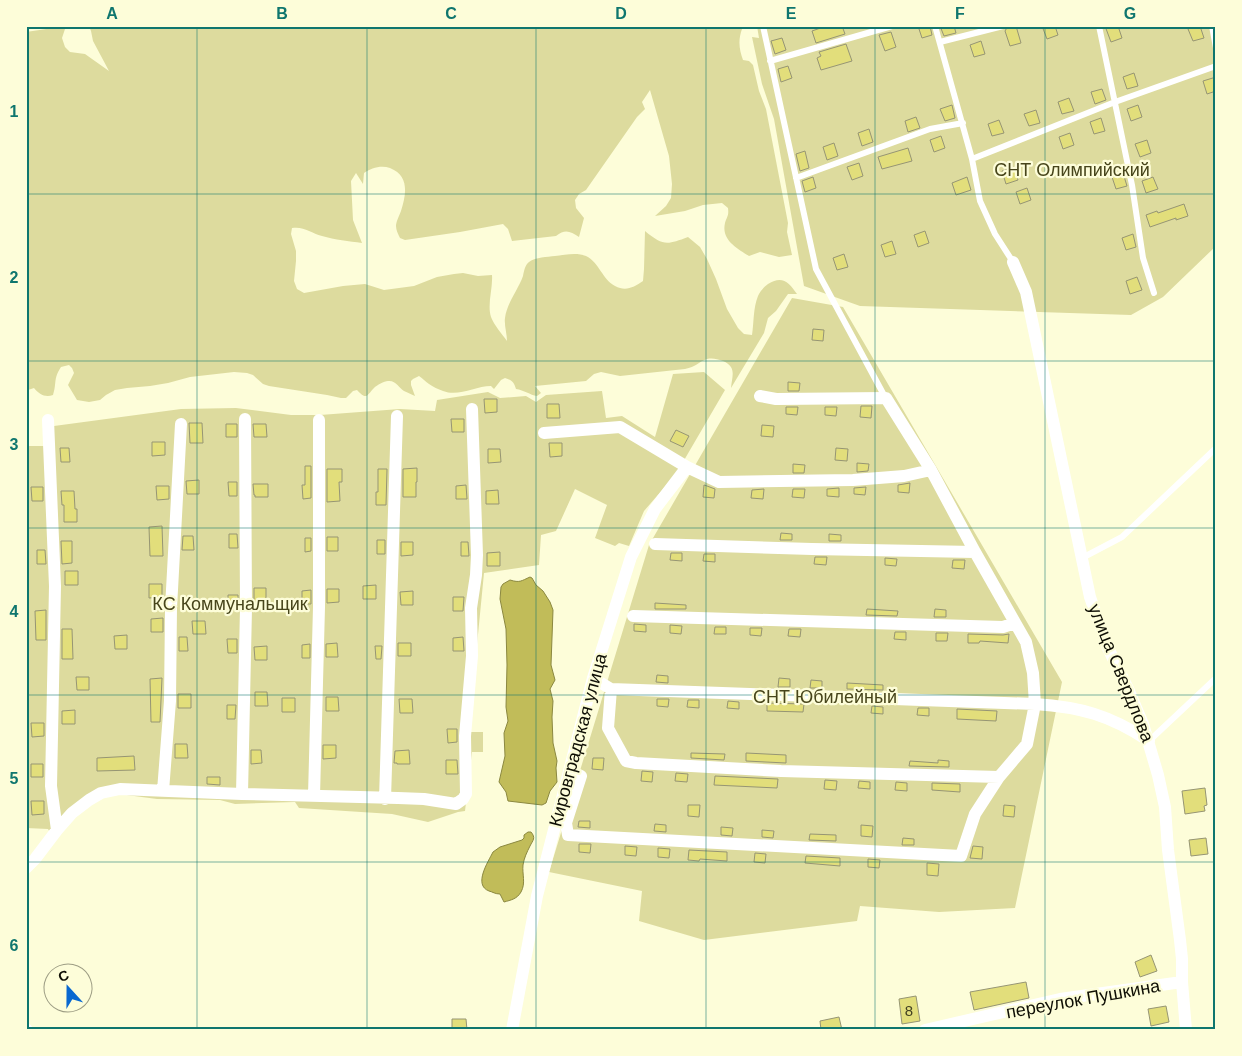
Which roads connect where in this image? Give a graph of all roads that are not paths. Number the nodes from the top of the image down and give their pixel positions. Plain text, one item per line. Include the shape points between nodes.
1 (763, 26) edge
2 (892, 26) edge
3 (935, 26) edge
4 (1003, 26) edge
5 (1099, 26) edge
6 (1212, 26) edge
7 (940, 42) junction
8 (1216, 48) edge
9 (770, 61) junction
10 (1216, 66) edge
11 (1114, 102) junction
12 (963, 123) junction
13 (972, 158) junction
14 (796, 178) junction
15 (1013, 262) joint
16 (1154, 293) dead end
17 (760, 396) dead end
18 (886, 398) junction
19 (472, 409) dead end
20 (398, 416) dead end
21 (246, 419) dead end
22 (48, 420) dead end
23 (319, 420) dead end
24 (181, 424) dead end
25 (544, 433) dead end
26 (1216, 448) edge
27 (687, 467) junction
28 (931, 470) junction
29 (655, 544) dead end
30 (975, 552) junction
31 (1082, 558) junction
32 (633, 616) dead end
33 (1015, 623) junction
34 (593, 678) junction
35 (1216, 678) edge
36 (612, 689) junction
37 (1035, 704) junction
38 (1149, 741) junction
39 (569, 771) junction
40 (999, 777) junction
41 (163, 791) junction
42 (242, 794) junction
43 (314, 796) junction
44 (385, 799) junction
45 (57, 830) junction
46 (26, 868) edge
47 (1182, 982) junction
48 (512, 1030) edge
49 (925, 1030) edge
50 (1186, 1030) edge

1 - 9 lane
2 - 9 lane
3 - 7 lane
4 - 7 lane
5 - 11 lane
6 - 8 lane
7 - 12 lane
9 - 14 lane
10 - 11 lane
11 - 13 lane
11 - 16 lane via 1143,258
12 - 13 lane
12 - 14 lane via 930,129
13 - 15 lane via 980,201 995,234
14 - 18 lane via 816,269
15 - 31 street, улица Свердлова via 1026,292
17 - 18 street via 776,399
18 - 28 street
19 - 44 street via 476,575 471,608 472,656 465,736 466,794 456,804 424,799
20 - 44 street
21 - 42 street
22 - 45 street via 55,586 51,786
23 - 43 street
24 - 41 street via 170,608 170,701
25 - 27 street via 620,427
26 - 31 lane via 1122,537
27 - 28 street via 719,482 852,480 904,476
27 - 34 street, Кировградская улица via 655,509 631,557
28 - 30 street
29 - 30 street
30 - 33 street
31 - 38 street, улица Свердлова via 1099,625
32 - 33 street via 1003,627
33 - 37 street via 1026,642 1034,673
34 - 36 street
34 - 39 street, Кировградская улица
35 - 38 lane
36 - 37 street
36 - 40 street via 608,728 626,760 636,764
37 - 38 street via 1099,715
37 - 40 street via 1027,744
38 - 47 street, улица Свердлова via 1164,808
39 - 40 street via 581,776 566,823 568,834 961,856 974,814
39 - 48 street, Кировградская улица via 537,896
41 - 42 street
41 - 45 street via 120,789 101,792 72,813
42 - 43 street
43 - 44 street
45 - 46 street
47 - 49 street, переулок Пушкина via 1060,999
47 - 50 street, улица Свердлова

